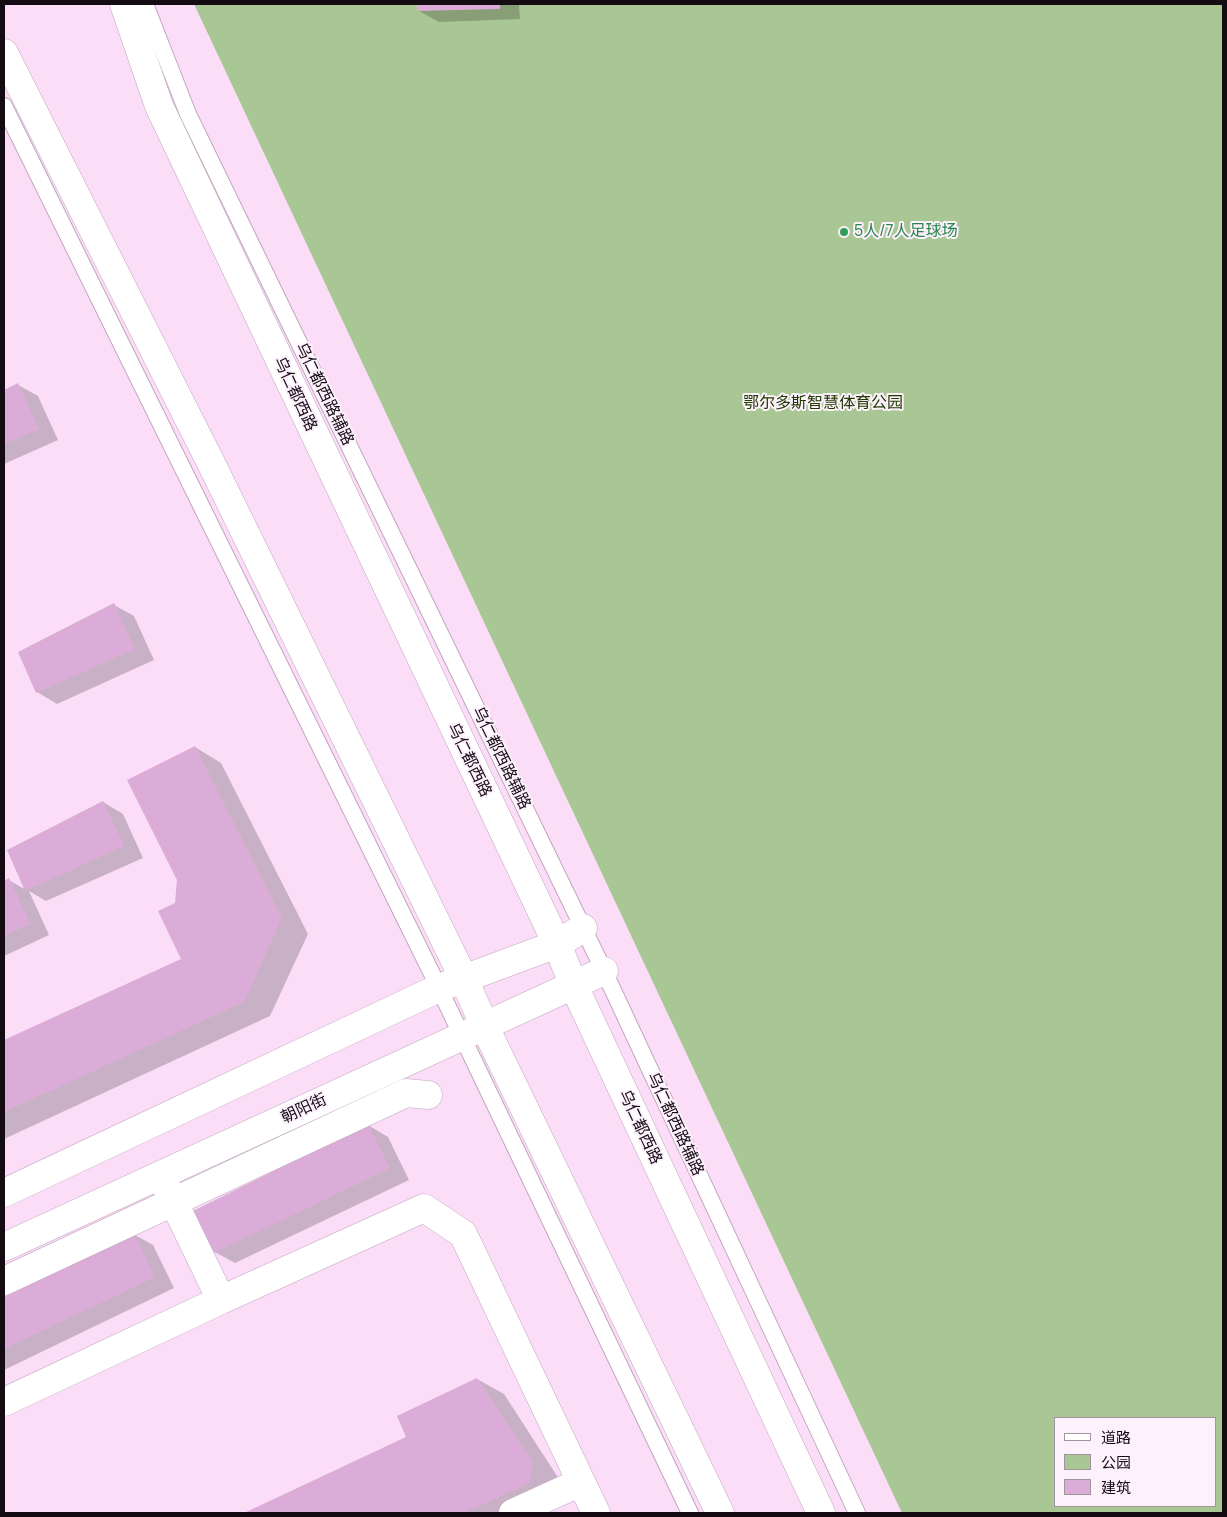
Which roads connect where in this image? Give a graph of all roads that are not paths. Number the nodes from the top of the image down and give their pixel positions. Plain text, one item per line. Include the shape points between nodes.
1 (124, 4) edge
2 (145, 4) edge
3 (4, 53) edge
4 (4, 106) edge
5 (583, 928) junction
6 (557, 944) junction
7 (604, 971) junction
8 (464, 978) junction
9 (574, 986) junction
10 (439, 988) junction
11 (473, 1032) junction
12 (428, 1094) dead end
13 (160, 1175) junction
14 (4, 1192) edge
15 (173, 1202) junction
16 (4, 1247) edge
17 (4, 1280) edge
18 (221, 1300) junction
19 (4, 1402) edge
20 (581, 1482) junction
21 (513, 1513) edge
22 (596, 1513) edge
23 (690, 1513) edge
24 (720, 1513) edge
25 (821, 1513) edge
26 (857, 1513) edge

1 - 6 main road, 乌仁都西路 via 159,106
2 - 5 lane, 乌仁都西路辅路 via 193,123
3 - 8 main road via 216,472
4 - 10 lane
5 - 6 main road
5 - 7 lane, 乌仁都西路辅路
6 - 8 main road
6 - 9 main road, 乌仁都西路
7 - 9 main road, 朝阳街
7 - 26 lane, 乌仁都西路辅路
8 - 10 main road
8 - 11 main road
9 - 11 main road, 朝阳街
9 - 25 main road, 乌仁都西路
10 - 11 lane
10 - 14 main road
11 - 13 main road, 朝阳街
11 - 23 lane
11 - 24 main road
12 - 15 main road via 406,1093
13 - 15 main road
13 - 16 main road, 朝阳街
15 - 17 main road
15 - 18 main road
18 - 19 main road
18 - 20 main road via 424,1208 463,1234
20 - 21 main road
20 - 22 main road

